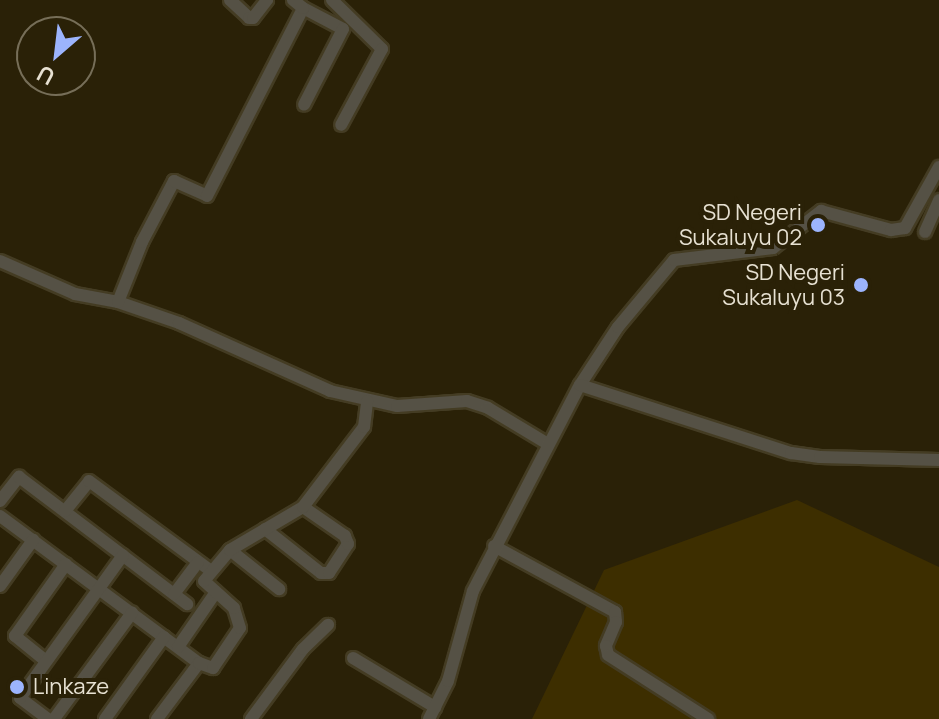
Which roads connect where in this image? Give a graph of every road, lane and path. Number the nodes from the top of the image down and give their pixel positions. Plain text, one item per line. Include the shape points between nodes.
1 (230, 0) edge
2 (267, 0) edge
3 (332, 0) edge
4 (298, 4) edge
5 (343, 29) junction
6 (362, 30) junction
7 (304, 105) dead end
8 (341, 125) dead end
9 (939, 167) edge
10 (939, 200) edge
11 (925, 232) dead end
12 (0, 261) edge
13 (118, 302) junction
14 (580, 385) junction
15 (367, 401) junction
16 (548, 444) junction
17 (939, 460) edge
18 (0, 501) edge
19 (303, 507) junction
20 (65, 511) junction
21 (0, 517) edge
22 (265, 529) junction
23 (33, 540) junction
24 (494, 546) junction
25 (230, 550) junction
26 (123, 555) junction
27 (198, 562) junction
28 (66, 564) junction
29 (211, 571) junction
30 (0, 586) edge
31 (99, 588) junction
32 (279, 589) dead end
33 (216, 592) junction
34 (174, 594) junction
35 (187, 604) dead end
36 (132, 613) junction
37 (328, 625) dead end
38 (164, 637) junction
39 (178, 647) junction
40 (353, 658) dead end
41 (46, 661) junction
42 (199, 663) junction
43 (435, 707) junction
44 (255, 714) edge
45 (48, 719) edge
46 (54, 719) edge
47 (105, 719) edge
48 (157, 719) edge
49 (272, 719) edge
50 (429, 719) edge
51 (708, 719) edge

1 - 2 street via 249,18
3 - 6 street
4 - 5 street
4 - 13 street via 207,196 174,181
5 - 6 street
5 - 7 street
6 - 8 street via 382,49
9 - 14 street via 905,228 891,230 821,211 773,248 674,260 618,327
10 - 11 street
12 - 13 street via 75,294
13 - 15 street via 179,323 330,391
14 - 16 street
14 - 17 street via 791,453
15 - 16 street via 411,406 467,401
15 - 19 street via 364,427
16 - 24 street
18 - 20 street via 19,477
19 - 22 street
19 - 22 street via 345,536 345,552 329,573 321,573
20 - 26 street
20 - 27 street via 89,481
21 - 23 street
22 - 25 street
23 - 28 street
23 - 30 street
24 - 43 street via 467,603 453,663
24 - 51 street via 615,612 608,655
25 - 29 street
25 - 32 street
26 - 31 street
26 - 34 street
27 - 29 street
27 - 34 street
28 - 31 street
28 - 41 street via 15,636
29 - 33 street via 204,581
31 - 36 street
31 - 41 street
33 - 39 street
33 - 42 street via 234,608 240,628 213,668
34 - 35 street
36 - 38 street
36 - 46 street
37 - 44 street via 303,649
38 - 39 street
38 - 47 street
39 - 42 street
40 - 43 street
41 - 45 street via 20,698
42 - 48 street
43 - 50 street
44 - 49 street

